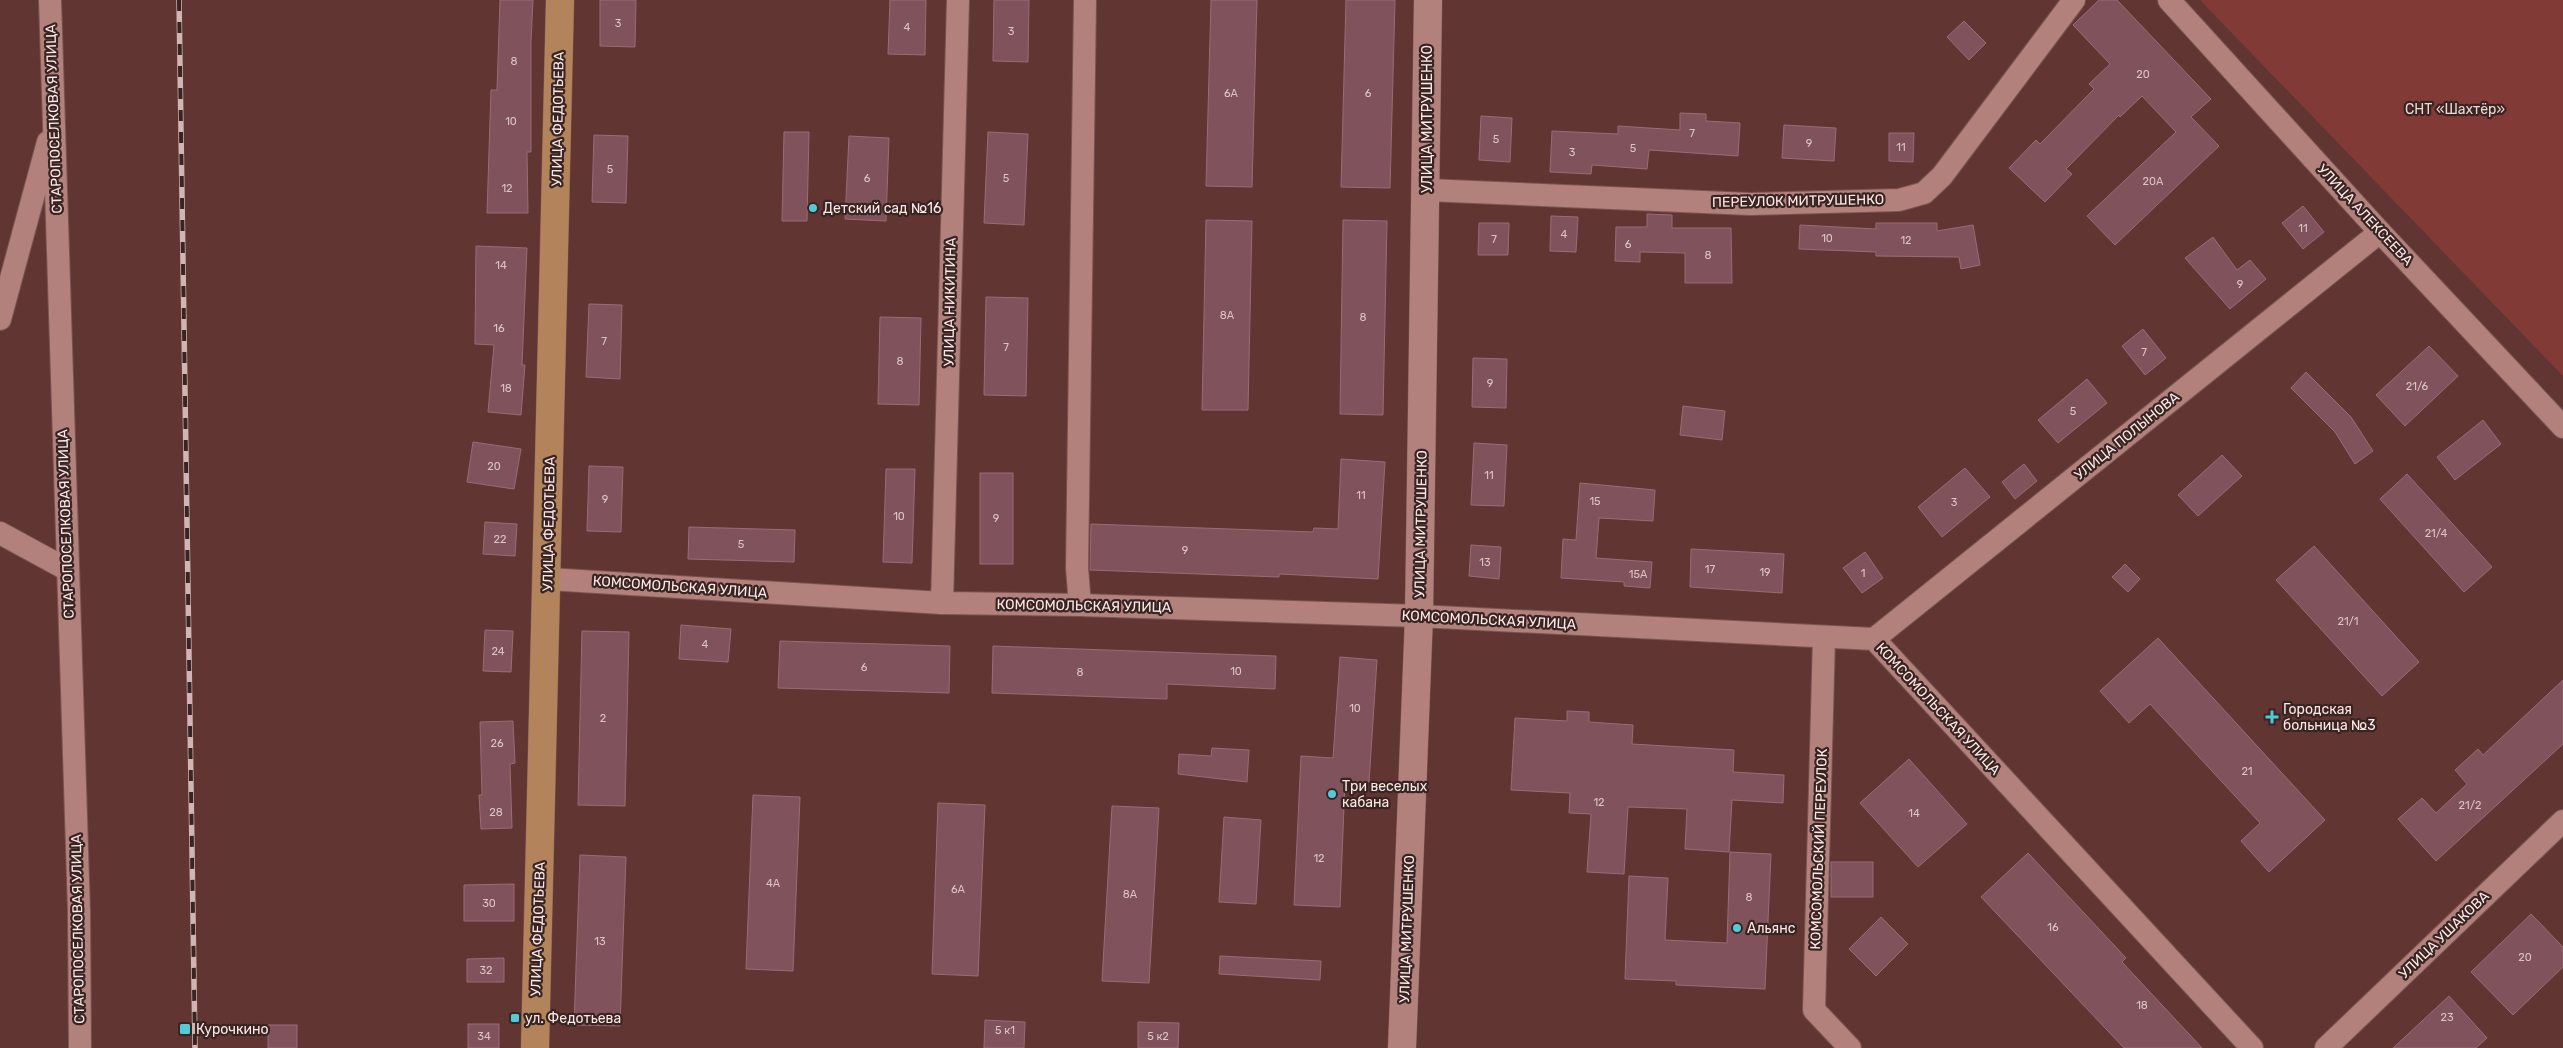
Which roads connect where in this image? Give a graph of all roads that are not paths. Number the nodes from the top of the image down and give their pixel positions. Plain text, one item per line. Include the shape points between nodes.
1 (50, 0) edge
2 (560, 0) edge
3 (958, 0) edge
4 (1085, 0) edge
5 (1428, 0) edge
6 (2074, 0) edge
7 (2169, 0) edge
8 (54, 119) junction
9 (1427, 190) junction
10 (2380, 232) junction
11 (0, 319) edge
12 (2563, 427) edge
13 (0, 533) edge
14 (68, 570) junction
15 (548, 579) junction
16 (942, 603) junction
17 (1080, 605) junction
18 (1419, 616) junction
19 (1824, 637) junction
20 (1874, 639) junction
21 (2563, 821) edge
22 (80, 1048) edge
23 (535, 1048) edge
24 (1402, 1048) edge
25 (1850, 1048) edge
26 (2252, 1048) edge
27 (2326, 1048) edge

1 - 8 street, СТАРОПОСЕЛКОВАЯ УЛИЦА
2 - 15 main road, УЛИЦА ФЕДОТЬЕВА
3 - 16 street, УЛИЦА НИКИТИНА
4 - 17 street via 1077,568
5 - 9 street, УЛИЦА МИТРУШЕНКО
6 - 9 street, ПЕРЕУЛОК МИТРУШЕНКО via 1942,176 1924,193 1899,200 1750,204
7 - 10 street, УЛИЦА АЛЕКСЕЕВА
8 - 11 street
8 - 14 street, СТАРОПОСЕЛКОВАЯ УЛИЦА
9 - 18 street, УЛИЦА МИТРУШЕНКО
10 - 12 street, УЛИЦА АЛЕКСЕЕВА
10 - 20 street, УЛИЦА ПОЛЫНОВА
13 - 14 street
14 - 22 street, СТАРОПОСЕЛКОВАЯ УЛИЦА
15 - 16 street, КОМСОМОЛЬСКАЯ УЛИЦА
15 - 23 main road, УЛИЦА ФЕДОТЬЕВА
16 - 17 street, КОМСОМОЛЬСКАЯ УЛИЦА
17 - 18 street, КОМСОМОЛЬСКАЯ УЛИЦА
18 - 19 street, КОМСОМОЛЬСКАЯ УЛИЦА
18 - 24 street, УЛИЦА МИТРУШЕНКО
19 - 20 street, КОМСОМОЛЬСКАЯ УЛИЦА
19 - 25 street, КОМСОМОЛЬСКИЙ ПЕРЕУЛОК via 1814,1010
20 - 26 street, КОМСОМОЛЬСКАЯ УЛИЦА
21 - 27 street, УЛИЦА УШАКОВА

